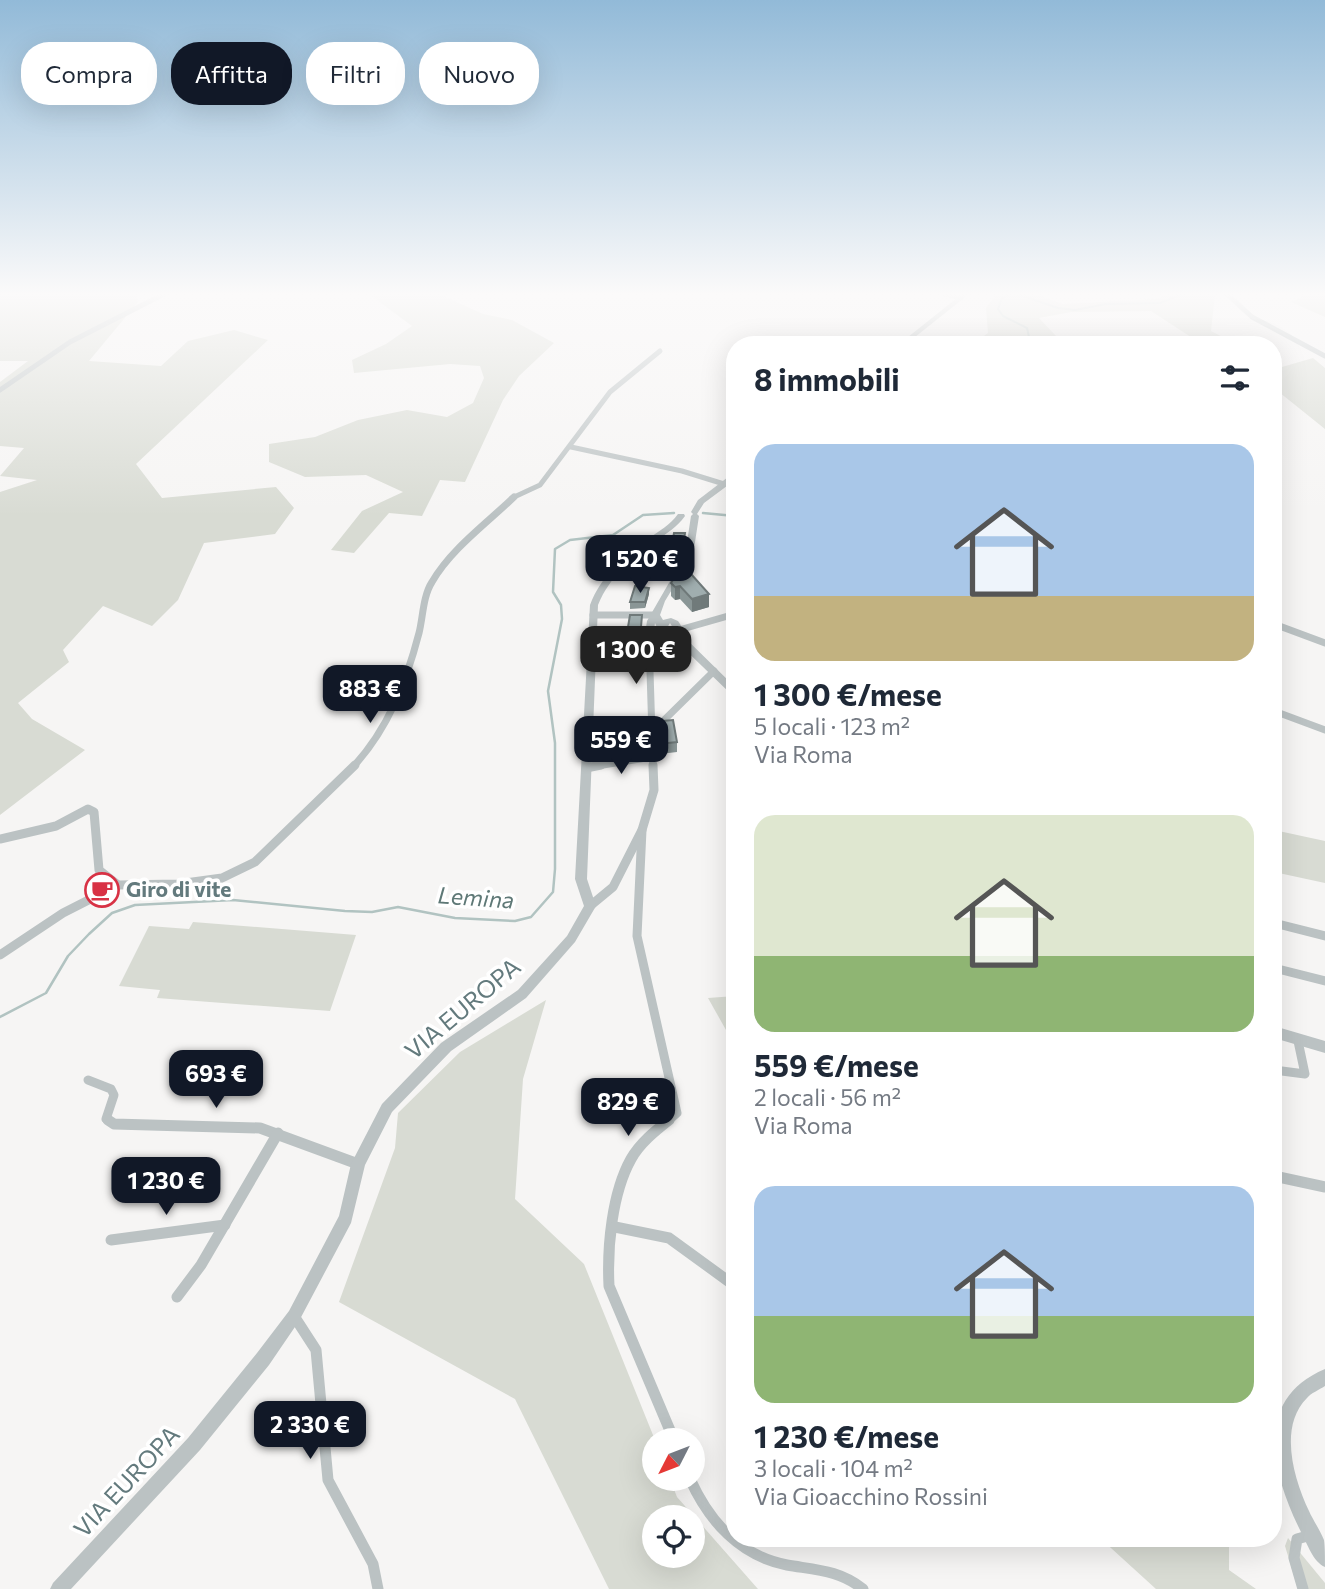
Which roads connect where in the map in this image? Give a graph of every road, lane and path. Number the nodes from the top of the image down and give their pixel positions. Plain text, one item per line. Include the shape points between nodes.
1 (32, 368) edge
2 (639, 368) edge
3 (0, 390) edge
4 (571, 447) junction
5 (724, 484) joint
6 (688, 517) junction
7 (659, 608) junction
8 (593, 615) junction
9 (726, 616) edge
10 (675, 627) junction
11 (1282, 627) edge
12 (662, 628) junction
13 (650, 637) junction
14 (1325, 643) edge
15 (714, 671) junction
16 (726, 684) edge
17 (1282, 714) edge
18 (1325, 730) edge
19 (651, 733) junction
20 (652, 757) junction
21 (586, 768) junction
22 (642, 830) junction
23 (0, 839) edge
24 (118, 885) junction
25 (590, 906) junction
26 (1282, 925) edge
27 (1325, 936) edge
28 (0, 956) edge
29 (1282, 970) edge
30 (1325, 981) edge
31 (1282, 1035) edge
32 (1298, 1041) junction
33 (1325, 1047) edge
34 (1282, 1071) edge
35 (88, 1080) dead end
36 (278, 1133) junction
37 (358, 1164) junction
38 (1282, 1178) edge
39 (1325, 1187) edge
40 (225, 1225) junction
41 (615, 1227) junction
42 (111, 1240) dead end
43 (726, 1279) edge
44 (177, 1297) dead end
45 (294, 1316) junction
46 (1325, 1377) edge
47 (669, 1428) edge
48 (696, 1491) edge
49 (726, 1534) edge
50 (1311, 1535) junction
51 (744, 1547) edge
52 (1325, 1558) edge
53 (59, 1589) edge
54 (378, 1589) edge
55 (863, 1589) edge
56 (1303, 1589) edge

1 - 3 street
2 - 4 street via 610,392
4 - 5 street
4 - 24 street via 559,456 540,485 516,495 432,580 415,648 386,726 315,807 255,862 234,873 178,884
5 - 6 street
6 - 7 street via 690,555
6 - 8 street via 607,580 596,597
7 - 8 street
7 - 10 street
7 - 12 street
7 - 13 street via 651,621
8 - 21 street
9 - 10 street
10 - 12 street
10 - 15 street
11 - 14 street
12 - 13 street
13 - 19 street
15 - 16 street
15 - 19 street
17 - 18 street
19 - 20 street
20 - 21 street
20 - 22 street via 654,790
21 - 25 street via 581,879
22 - 25 street via 613,887
22 - 41 street via 637,936 677,1113 631,1159
23 - 24 street via 57,827 89,809 96,820 99,870
24 - 28 street via 63,913
25 - 37 street, VIA EUROPA via 570,940 522,994 446,1047 387,1108
26 - 27 street
29 - 30 street
31 - 32 street
32 - 33 street
32 - 34 street via 1305,1074
35 - 36 street via 111,1089 114,1095 106,1119 114,1124 237,1126
36 - 37 street
36 - 40 street
37 - 45 street, VIA EUROPA via 346,1218
38 - 39 street
40 - 42 street
40 - 44 street
41 - 43 street via 669,1238
41 - 47 street via 609,1252 610,1286
45 - 53 street, VIA EUROPA via 194,1444
45 - 54 street via 316,1350 328,1480 373,1564
46 - 50 street via 1300,1393 1283,1439 1285,1477
48 - 49 street
50 - 52 street
50 - 56 street via 1297,1539 1292,1550
51 - 55 street via 784,1565 843,1573

